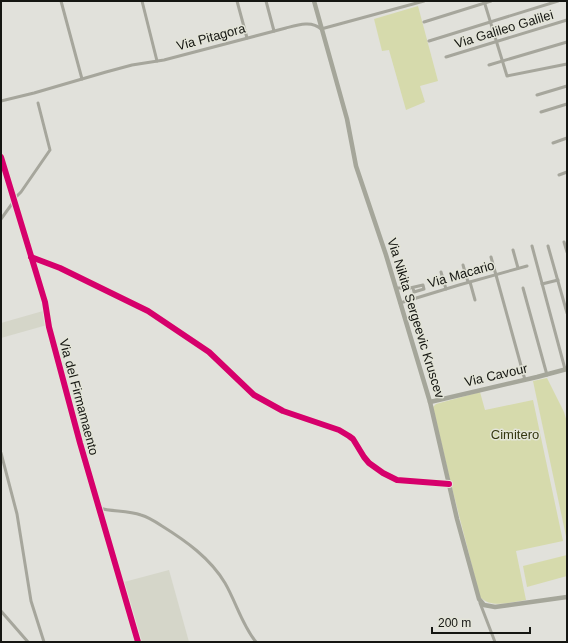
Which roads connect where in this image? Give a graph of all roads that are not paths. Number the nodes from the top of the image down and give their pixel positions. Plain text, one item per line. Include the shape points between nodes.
1 (61, 1) edge
2 (142, 1) edge
3 (237, 1) edge
4 (266, 1) edge
5 (314, 1) edge
6 (424, 1) edge
7 (491, 1) edge
8 (558, 1) edge
9 (484, 2) edge
10 (567, 20) edge
11 (424, 22) dead end
12 (490, 22) junction
13 (321, 29) junction
14 (274, 31) junction
15 (247, 38) junction
16 (429, 41) dead end
17 (496, 41) junction
18 (567, 42) edge
19 (446, 57) dead end
20 (157, 61) junction
21 (502, 62) junction
22 (567, 64) edge
23 (489, 65) dead end
24 (82, 79) junction
25 (567, 86) edge
26 (537, 95) dead end
27 (1, 101) edge
28 (38, 103) dead end
29 (567, 104) edge
30 (541, 112) dead end
31 (567, 138) edge
32 (553, 143) dead end
33 (1, 157) edge
34 (2, 167) edge
35 (567, 172) edge
36 (559, 175) dead end
37 (13, 199) junction
38 (1, 219) edge
39 (564, 242) dead end
40 (532, 246) dead end
41 (548, 246) dead end
42 (513, 250) dead end
43 (567, 251) edge
44 (491, 256) dead end
45 (31, 257) junction
46 (463, 265) dead end
47 (527, 266) dead end
48 (518, 268) junction
49 (441, 272) dead end
50 (496, 274) junction
51 (558, 280) junction
52 (469, 282) junction
53 (542, 284) junction
54 (396, 288) junction
55 (523, 288) dead end
56 (446, 289) junction
57 (424, 296) junction
58 (475, 300) dead end
59 (400, 303) junction
60 (567, 313) edge
61 (566, 369) edge
62 (547, 375) junction
63 (525, 380) junction
64 (430, 402) junction
65 (1, 453) edge
66 (449, 484) junction
67 (99, 508) junction
68 (567, 598) edge
69 (479, 599) junction
70 (1, 611) edge
71 (28, 642) edge
72 (44, 642) edge
73 (138, 642) edge
74 (256, 642) edge
75 (495, 642) edge

1 - 24 street
2 - 20 street
3 - 15 street
4 - 14 street
5 - 13 main road, Via Nikita Sergeevic Kruscev
6 - 13 street
7 - 9 street
8 - 12 street
9 - 11 street
9 - 12 street
10 - 17 street, Via Galileo Galilei
12 - 16 street
12 - 17 street
13 - 14 street, Via Pitagora via 312,24 302,24
13 - 54 main road, Via Nikita Sergeevic Kruscev via 348,122 356,166
14 - 15 street, Via Pitagora
15 - 20 street, Via Pitagora
17 - 19 street, Via Galileo Galilei
17 - 21 street
18 - 21 street
20 - 24 street, Via Pitagora
21 - 22 street via 507,76
21 - 23 street
24 - 27 street, Via Pitagora
25 - 26 street
28 - 37 street via 50,150
29 - 30 street
31 - 32 street
33 - 34 street, Via del Firmamaento
34 - 37 street, Via del Firmamaento
35 - 36 street
37 - 38 street
37 - 45 street, Via del Firmamaento
39 - 43 street
40 - 53 street
41 - 51 street
42 - 48 street
44 - 50 street
45 - 66 street via 60,268 148,311 209,352 254,395 283,411 339,430 349,436 369,463 390,477 397,480
45 - 67 street, Via del Firmamaento
46 - 52 street
47 - 48 street, Via Macario
48 - 50 street, Via Macario
49 - 56 street
50 - 52 street, Via Macario
50 - 63 street
51 - 53 street
51 - 60 street
52 - 56 street, Via Macario
52 - 58 street
53 - 61 street
54 - 57 street via 413,288 414,292 423,290
54 - 59 main road, Via Nikita Sergeevic Kruscev
55 - 62 street
56 - 57 street, Via Macario
57 - 59 street, Via Macario
59 - 64 main road, Via Nikita Sergeevic Kruscev
61 - 62 main road, Via Cavour
62 - 63 main road, Via Cavour
63 - 64 main road, Via Cavour
64 - 66 main road, Via Nikita Sergeevic Kruscev
65 - 72 street via 17,514 31,601
66 - 69 main road, Via Nikita Sergeevic Kruscev
67 - 73 street, Via del Firmamaento
67 - 74 street via 141,515 177,535 199,552 224,582
68 - 69 main road via 495,607 484,605
69 - 75 street, Via Nikita Sergeevic Kruscev
70 - 71 street

